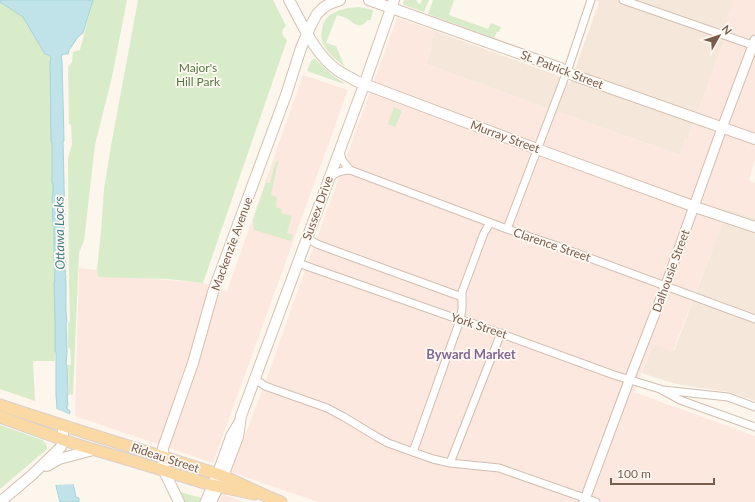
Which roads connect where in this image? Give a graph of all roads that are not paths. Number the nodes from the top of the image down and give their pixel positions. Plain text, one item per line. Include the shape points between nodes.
1 (289, 0) edge
2 (340, 0) edge
3 (369, 0) edge
4 (591, 0) edge
5 (623, 0) edge
6 (393, 4) edge
7 (307, 34) junction
8 (754, 44) edge
9 (566, 71) junction
10 (364, 85) junction
11 (722, 128) junction
12 (755, 139) edge
13 (340, 149) junction
14 (537, 149) junction
15 (350, 170) junction
16 (329, 178) junction
17 (695, 206) junction
18 (490, 223) junction
19 (755, 227) edge
20 (507, 229) junction
21 (307, 238) junction
22 (298, 263) junction
23 (666, 286) junction
24 (462, 297) junction
25 (755, 319) edge
26 (460, 320) junction
27 (501, 333) junction
28 (255, 379) junction
29 (630, 379) junction
30 (660, 389) junction
31 (0, 405) edge
32 (755, 407) edge
33 (0, 417) edge
34 (63, 426) junction
35 (755, 427) edge
36 (63, 440) junction
37 (94, 450) junction
38 (413, 452) junction
39 (163, 457) junction
40 (450, 463) junction
41 (164, 471) junction
42 (32, 475) junction
43 (219, 475) junction
44 (214, 486) junction
45 (266, 496) junction
46 (585, 500) edge
47 (0, 502) edge
48 (179, 502) edge
49 (204, 502) edge
50 (211, 502) edge
51 (282, 502) edge
52 (596, 502) edge

1 - 7 main road, Murray Street
2 - 7 main road, Mackenzie Avenue via 323,8
3 - 6 main road, St. Patrick Street
4 - 9 street
5 - 8 street
6 - 9 main road, St. Patrick Street
6 - 10 main road, Sussex Drive
7 - 10 main road, Murray Street via 331,65
7 - 39 main road, Mackenzie Avenue via 213,292 193,363 163,448
8 - 11 street, Dalhousie Street
9 - 11 main road, St. Patrick Street
9 - 14 street
10 - 13 main road, Sussex Drive
10 - 14 main road, Murray Street
11 - 12 main road, St. Patrick Street
11 - 17 street, Dalhousie Street
13 - 15 street via 342,160
13 - 16 main road, Sussex Drive
14 - 17 main road, Murray Street
14 - 20 street
15 - 16 street via 338,171
15 - 18 street, Clarence Street
16 - 21 main road, Sussex Drive
17 - 19 main road, Murray Street
17 - 23 street, Dalhousie Street
18 - 20 street, Clarence Street
18 - 24 street via 484,233
20 - 23 street, Clarence Street
21 - 22 main road, Sussex Drive
21 - 24 street, York Street via 317,244
22 - 26 street, York Street
22 - 28 main road, Sussex Drive
23 - 25 street, Clarence Street
23 - 29 street, Dalhousie Street
24 - 26 street
26 - 27 street, York Street
26 - 38 street
27 - 29 street, York Street
27 - 40 street
28 - 38 street via 265,386 327,408 377,437
28 - 43 main road, Sussex Drive via 241,416 238,437
29 - 30 street, York Street
29 - 46 street, Dalhousie Street
30 - 32 street, York Street via 728,397
30 - 35 street, York Street via 680,400
31 - 34 main road, Rideau Street
33 - 36 main road, Rideau Street
34 - 36 main road
34 - 39 main road, Rideau Street
36 - 37 main road, Rideau Street
36 - 42 main road via 61,448
37 - 41 main road, Rideau Street
37 - 42 main road via 59,460
38 - 40 street
39 - 41 main road, Mackenzie Avenue
39 - 43 main road, Rideau Street
40 - 46 street via 499,468
41 - 44 main road, Rideau Street
41 - 48 main road, Mackenzie Avenue
42 - 47 main road
43 - 44 main road, Sussex Drive
43 - 45 main road, Rideau Street
44 - 45 main road, Rideau Street
44 - 49 street
44 - 50 main road, Sussex Drive
45 - 51 main road, Rideau Street
46 - 52 street

